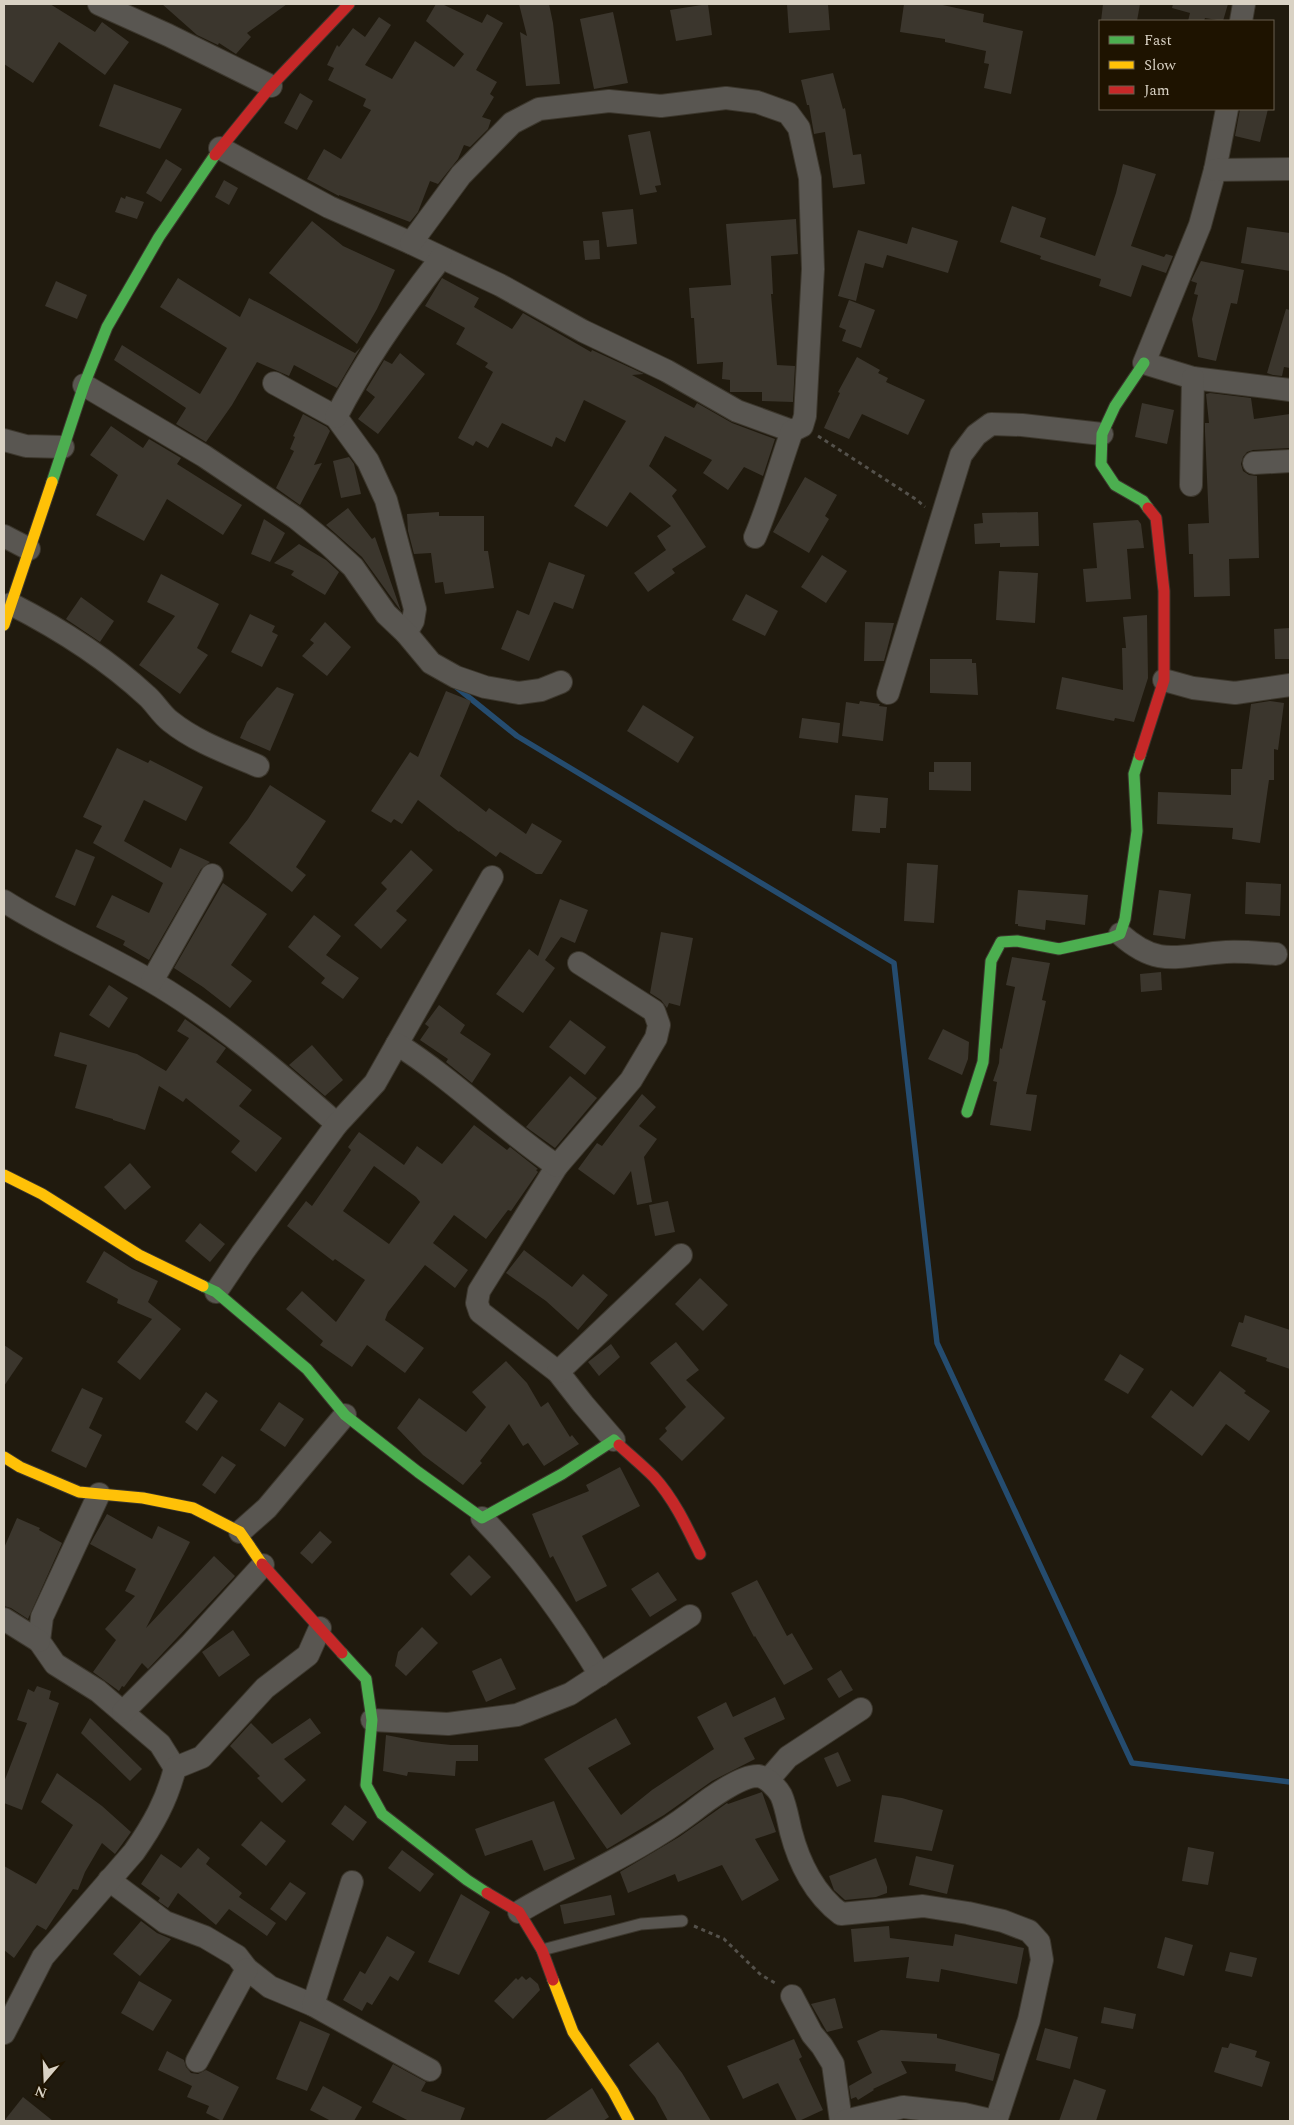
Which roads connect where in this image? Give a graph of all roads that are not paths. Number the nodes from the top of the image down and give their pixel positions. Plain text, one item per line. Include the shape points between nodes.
1 (99, 4) edge
2 (349, 4) edge
3 (1244, 4) edge
4 (1241, 20) edge
5 (271, 86) junction
6 (1227, 110) edge
7 (220, 148) junction
8 (1215, 170) junction
9 (1290, 170) edge
10 (411, 243) junction
11 (441, 258) junction
12 (1144, 363) junction
13 (1193, 378) junction
14 (274, 383) dead end
15 (84, 385) junction
16 (1290, 390) edge
17 (336, 417) junction
18 (797, 429) junction
19 (1102, 434) junction
20 (4, 440) edge
21 (63, 447) junction
22 (1290, 460) edge
23 (1254, 463) dead end
24 (1191, 485) dead end
25 (4, 536) edge
26 (755, 537) dead end
27 (28, 549) junction
28 (11, 604) junction
29 (4, 625) edge
30 (406, 633) junction
31 (1164, 680) junction
32 (561, 682) dead end
33 (1290, 685) edge
34 (888, 694) dead end
35 (258, 766) dead end
36 (212, 874) dead end
37 (492, 876) dead end
38 (4, 901) edge
39 (1120, 934) junction
40 (1276, 954) dead end
41 (579, 963) dead end
42 (152, 982) junction
43 (397, 1044) junction
44 (967, 1112) dead end
45 (337, 1124) junction
46 (557, 1166) junction
47 (4, 1174) edge
48 (681, 1255) dead end
49 (216, 1292) junction
50 (558, 1372) junction
51 (345, 1415) junction
52 (614, 1440) junction
53 (4, 1457) edge
54 (99, 1494) junction
55 (482, 1518) junction
56 (240, 1532) junction
57 (700, 1554) dead end
58 (262, 1565) junction
59 (690, 1616) dead end
60 (4, 1619) edge
61 (320, 1628) junction
62 (38, 1641) junction
63 (600, 1675) junction
64 (861, 1709) dead end
65 (123, 1712) junction
66 (372, 1720) junction
67 (175, 1768) junction
68 (768, 1780) junction
69 (110, 1880) junction
70 (352, 1882) dead end
71 (519, 1912) junction
72 (682, 1921) road end
73 (542, 1950) junction
74 (247, 1968) junction
75 (792, 1996) road end
76 (312, 2004) junction
77 (4, 2034) edge
78 (197, 2061) dead end
79 (430, 2070) dead end
80 (629, 2121) edge
81 (843, 2121) edge
82 (995, 2121) edge

1 - 5 street
2 - 5 street
3 - 4 street
5 - 7 street
6 - 8 street
7 - 10 street via 329,208
7 - 15 street via 159,237 107,326
8 - 9 street
8 - 12 street via 1200,225
10 - 11 street
10 - 18 street via 461,175 512,123 538,109 609,101 661,106 726,98 758,102 788,112 799,128 810,178 813,269 805,416
11 - 17 street via 354,381
11 - 18 street via 667,371 737,411
12 - 13 street
12 - 19 street via 1115,406
13 - 16 street
13 - 24 street
14 - 17 street
15 - 21 street
15 - 30 street via 204,456 296,518 352,567 386,614
17 - 30 street via 368,461 386,500 415,609
18 - 26 street via 778,469 769,504
19 - 31 street via 1101,464 1116,485 1143,501 1156,518 1164,591
19 - 34 street via 991,424 976,435 961,454
20 - 21 street via 26,446
21 - 27 street
22 - 23 street
25 - 27 street
27 - 28 street
28 - 29 street
28 - 35 street via 53,626 100,658 148,696 169,721 205,744
30 - 32 street via 431,663 485,688 519,693 541,690
31 - 33 street via 1193,688 1235,693
31 - 39 street via 1134,774 1137,831 1125,920
36 - 42 street
37 - 43 street
38 - 42 street
39 - 40 street via 1135,947 1155,956 1184,957 1226,952
39 - 44 street via 1059,949 1018,941 1001,942 991,961 982,1062
41 - 46 street via 654,1011 659,1025 656,1038 631,1080
42 - 45 street via 276,1070
43 - 45 street via 375,1083
43 - 46 street
45 - 49 street
46 - 50 street via 479,1290 477,1303 480,1312
47 - 49 street via 140,1255
48 - 50 street
49 - 51 street via 307,1369
50 - 52 street
51 - 55 street
51 - 56 street via 267,1508
52 - 55 street via 562,1474
52 - 57 street via 666,1494
53 - 54 street via 79,1492
54 - 56 street via 143,1498 193,1508
54 - 62 street via 42,1618
55 - 63 street via 507,1543 568,1622
56 - 58 street
58 - 61 street
58 - 65 street via 191,1644
59 - 63 street
60 - 62 street
61 - 66 street via 366,1679
61 - 67 street via 308,1655 266,1688 202,1756
62 - 65 street via 55,1664 98,1691
63 - 66 street via 570,1694 517,1715 448,1724
64 - 68 street via 788,1757
65 - 67 street via 160,1744
66 - 71 street via 366,1785 382,1814 466,1880
67 - 69 street via 159,1813 134,1852
68 - 71 street via 758,1776 743,1780 666,1831
68 - 82 street via 781,1795 801,1861 827,1904 841,1914 923,1906 1003,1921 1029,1931 1039,1942 1042,1960 1029,2020
69 - 74 street via 166,1922 205,1937 237,1956
69 - 77 street via 43,1957
70 - 76 street
71 - 73 street
72 - 73 lane via 641,1924
73 - 80 street via 572,2032 613,2091
74 - 76 street via 270,1987
74 - 78 street
75 - 81 street via 833,2064
76 - 79 street
81 - 82 street via 903,2107

